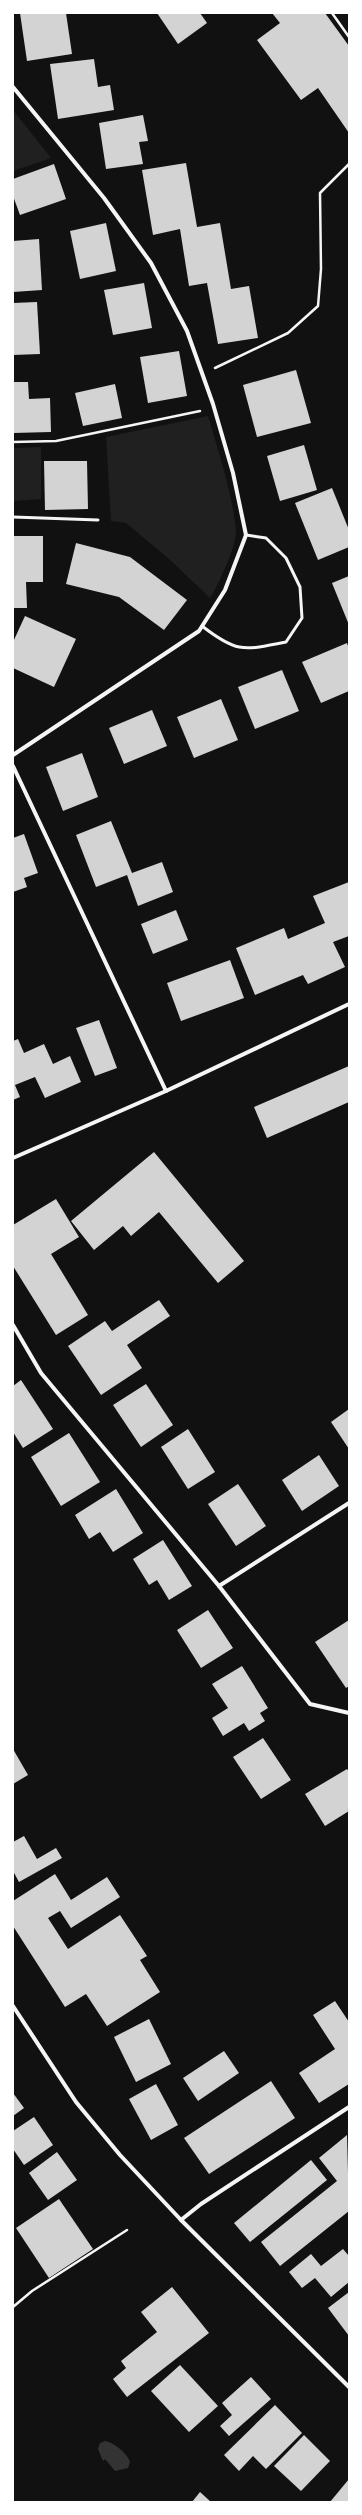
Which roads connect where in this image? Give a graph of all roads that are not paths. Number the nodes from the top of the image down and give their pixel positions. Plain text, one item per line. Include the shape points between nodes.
1 (13, 87) edge
2 (13, 517) edge
3 (98, 520) dead end
4 (246, 535) junction
5 (202, 626) junction
6 (13, 755) edge
7 (13, 766) edge
8 (349, 1004) edge
9 (166, 1091) junction
10 (13, 1158) edge
11 (13, 1325) edge
12 (349, 1503) edge
13 (219, 1586) junction
14 (349, 1713) edge
15 (13, 2006) edge
16 (349, 2108) edge
17 (181, 2220) junction
18 (349, 2387) edge

1 - 4 street via 104,198 151,263 187,331 233,473
2 - 3 lane
4 - 5 street via 225,590
4 - 5 lane via 266,538 286,558 300,587 302,618 286,642 246,650 228,644
5 - 6 street via 199,631
7 - 9 street
8 - 9 street
9 - 10 street
11 - 13 street via 41,1373
12 - 13 street
13 - 14 street via 310,1704
15 - 17 street via 76,2102 120,2155
16 - 17 street via 201,2204
17 - 18 street

